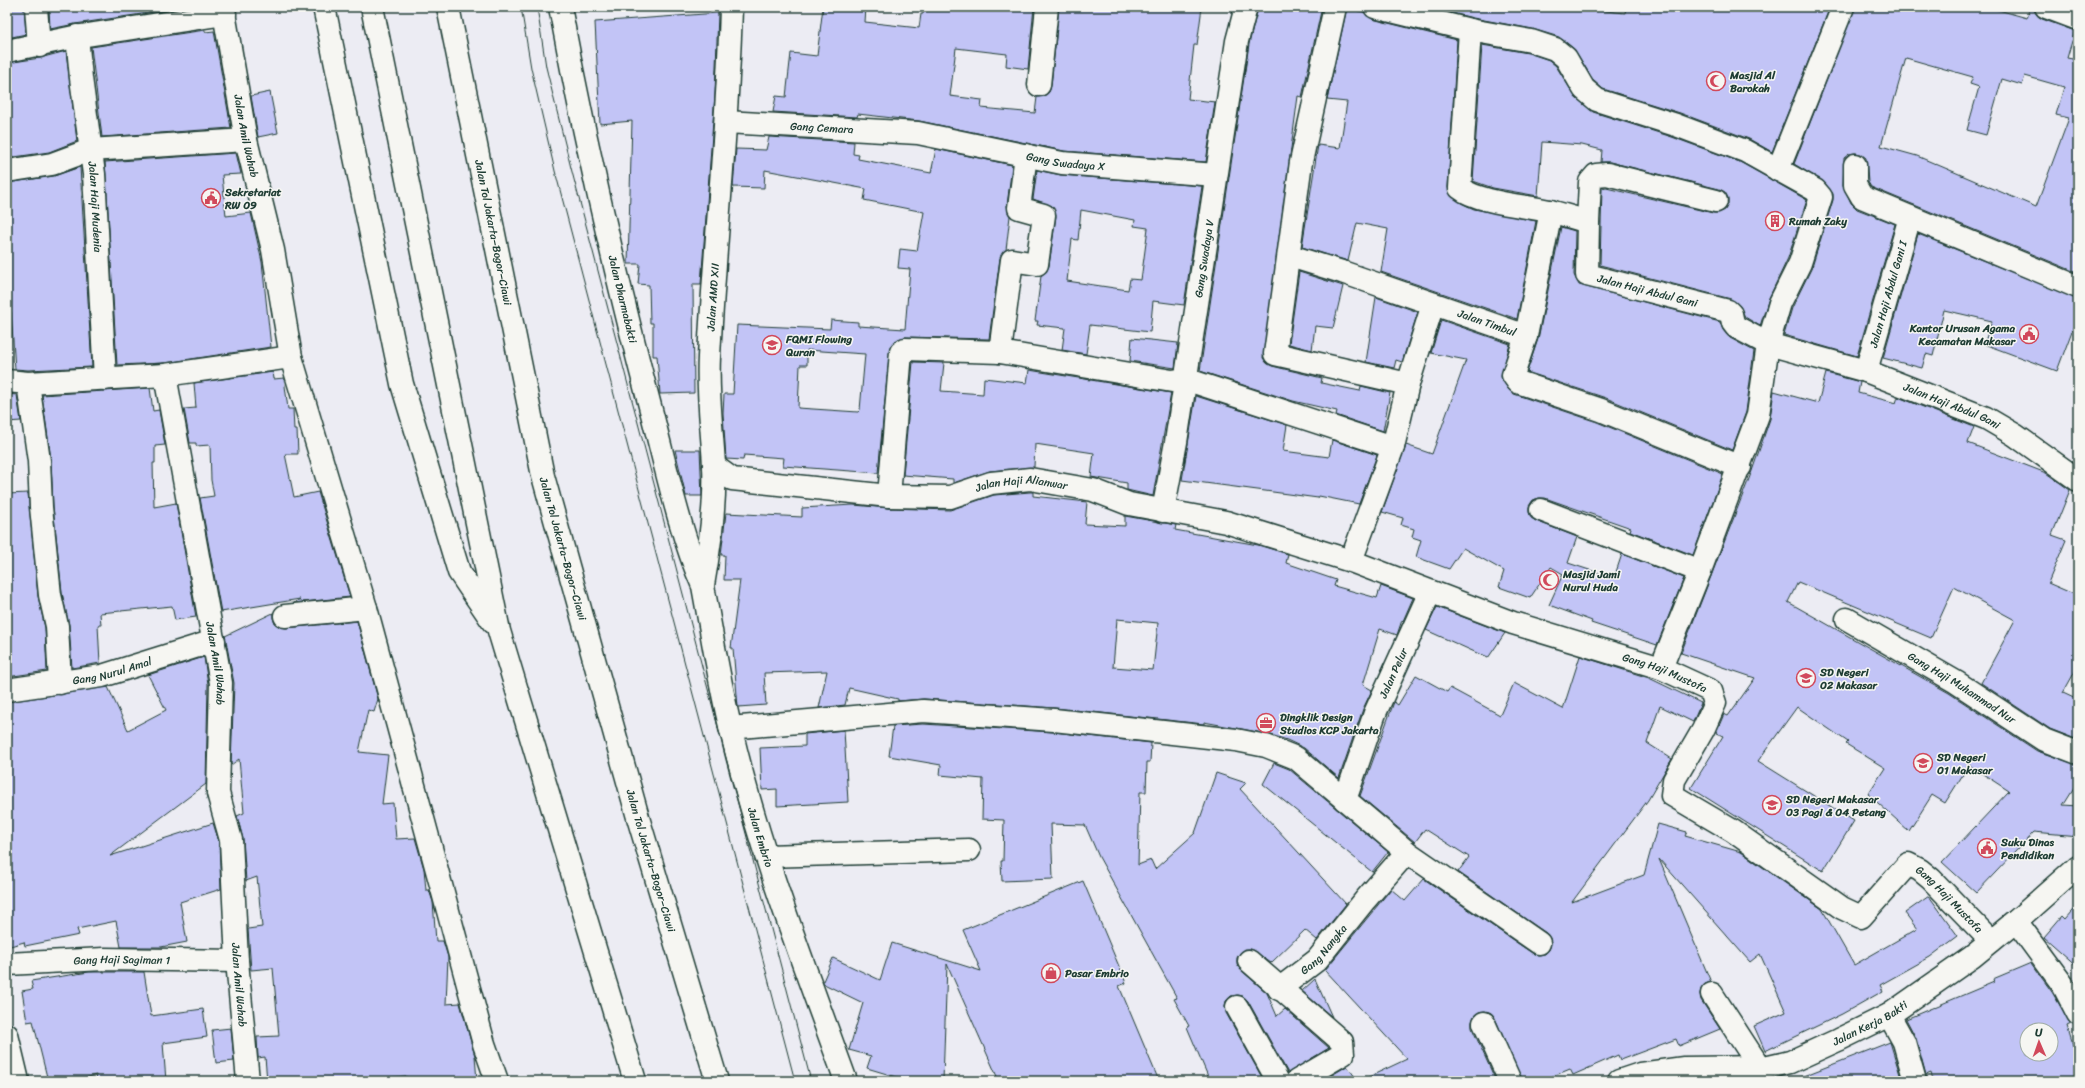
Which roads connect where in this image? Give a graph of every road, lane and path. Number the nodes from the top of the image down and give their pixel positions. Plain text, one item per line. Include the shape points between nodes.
1 (36, 7) edge
2 (324, 7) edge
3 (372, 7) edge
4 (448, 7) edge
5 (560, 7) edge
6 (731, 7) edge
7 (1048, 7) edge
8 (1246, 7) edge
9 (1335, 7) edge
10 (1375, 7) edge
11 (1843, 7) edge
12 (2046, 7) edge
13 (224, 11) edge
14 (1403, 11) edge
15 (2078, 19) edge
16 (1470, 30) junction
17 (77, 36) junction
18 (38, 46) junction
19 (7, 51) edge
20 (1039, 85) dead end
21 (726, 122) junction
22 (918, 133) joint
23 (246, 140) junction
24 (90, 150) junction
25 (1026, 155) junction
26 (1856, 165) dead end
27 (1778, 170) junction
28 (7, 171) edge
29 (1216, 175) junction
30 (1716, 200) dead end
31 (1552, 211) junction
32 (1910, 217) junction
33 (1588, 222) junction
34 (1290, 256) junction
35 (2078, 288) edge
36 (1433, 304) junction
37 (1526, 336) junction
38 (1768, 344) junction
39 (1000, 352) junction
40 (291, 357) junction
41 (1866, 371) junction
42 (165, 375) junction
43 (105, 379) junction
44 (1185, 379) junction
45 (18, 382) edge
46 (1408, 384) junction
47 (1393, 447) junction
48 (714, 466) junction
49 (1740, 467) junction
50 (2078, 480) edge
51 (889, 496) junction
52 (1541, 510) dead end
53 (1163, 511) junction
54 (1326, 554) joint
55 (1351, 561) junction
56 (1700, 571) junction
57 (703, 586) junction
58 (1430, 592) junction
59 (366, 608) junction
60 (285, 616) dead end
61 (1847, 619) dead end
62 (499, 631) junction
63 (214, 642) junction
64 (1661, 668) junction
65 (60, 683) junction
66 (7, 690) edge
67 (730, 728) junction
68 (2078, 753) edge
69 (1345, 800) junction
70 (969, 850) dead end
71 (1407, 852) junction
72 (766, 856) junction
73 (2078, 866) edge
74 (2016, 921) junction
75 (1991, 942) junction
76 (1539, 943) dead end
77 (237, 961) junction
78 (1249, 961) dead end
79 (7, 964) edge
80 (2071, 986) edge
81 (1279, 989) junction
82 (1712, 994) dead end
83 (1237, 1007) dead end
84 (2078, 1014) edge
85 (1888, 1015) junction
86 (1484, 1023) dead end
87 (7, 1035) edge
88 (1763, 1072) edge
89 (18, 1081) edge
90 (248, 1081) edge
91 (497, 1081) edge
92 (635, 1081) edge
93 (717, 1081) edge
94 (846, 1081) edge
95 (1278, 1081) edge
96 (1297, 1081) edge
97 (1510, 1081) edge
98 (1619, 1081) edge
99 (1915, 1081) edge

1 - 18 main road
2 - 62 main road via 402,384 459,572
3 - 62 main road
4 - 93 main road, Jalan Tol Jakarta–Bogor–Ciawi via 543,476 639,821
5 - 57 main road, Jalan Dharmabakti via 584,127 637,355 675,497
6 - 21 main road, Jalan AMD XII
7 - 20 main road
8 - 29 main road, Gang Swadaya V via 1237,41
9 - 34 main road via 1301,162
10 - 14 main road
11 - 27 main road
12 - 15 main road
13 - 17 main road
13 - 23 main road, Jalan Amil Wahab
14 - 16 main road
16 - 27 main road via 1531,41 1555,49 1566,58 1584,89 1597,100 1676,125 1745,151
16 - 31 main road via 1460,188 1482,198
17 - 18 main road
17 - 24 main road, Jalan Haji Mudenia
18 - 19 main road
21 - 22 main road, Gang Cemara
21 - 48 main road, Jalan AMD XII via 709,356 708,406
22 - 25 main road, Gang Swadaya X
23 - 24 main road
23 - 40 main road, Jalan Amil Wahab via 273,250
24 - 28 main road via 52,164
24 - 43 main road, Jalan Haji Mudenia via 94,174
25 - 29 main road, Gang Swadaya X via 1062,163
25 - 39 main road via 1019,208 1044,215 1037,264 1012,260
26 - 32 main road via 1855,185 1862,197
27 - 38 main road via 1815,190 1821,197 1800,263 1780,303
29 - 44 main road, Gang Swadaya V
30 - 33 main road via 1607,174 1596,175 1590,182
31 - 33 main road
31 - 37 main road
32 - 35 main road
32 - 41 main road, Jalan Haji Abdul Gani I
33 - 38 main road, Jalan Haji Abdul Gani via 1587,275 1728,311 1736,327
34 - 36 main road, Jalan Timbul
34 - 46 main road via 1275,354
36 - 37 main road, Jalan Timbul
36 - 46 main road
37 - 49 main road, Jalan Timbul via 1513,375 1518,382 1601,410
38 - 41 main road, Jalan Haji Abdul Gani
38 - 49 main road via 1758,415
39 - 44 main road via 1172,380
39 - 51 main road via 902,350
40 - 42 main road
40 - 59 main road, Jalan Amil Wahab
41 - 50 main road, Jalan Haji Abdul Gani via 1986,418 2015,435
42 - 43 main road
42 - 63 main road, Jalan Amil Wahab
43 - 45 main road
44 - 47 main road
44 - 53 main road, Gang Swadaya V
45 - 65 main road via 39,461 50,595 57,626
46 - 47 main road
47 - 55 main road
48 - 51 main road, Jalan Haji Alianwar via 732,479
48 - 57 main road, Jalan AMD XII via 712,521
49 - 56 main road
51 - 53 main road, Jalan Haji Alianwar via 950,497 991,483 1030,479 1093,490 1130,504
52 - 56 main road
53 - 54 main road, Jalan Haji Alianwar via 1226,522
54 - 55 main road, Gang Haji Mustofa
55 - 58 main road, Gang Haji Mustofa
56 - 64 main road
57 - 67 main road, Jalan Embrio
58 - 64 main road, Gang Haji Mustofa via 1513,623
58 - 69 main road, Jalan Pelur via 1375,713
59 - 60 main road
59 - 91 main road, Jalan Amil Wahab via 484,1044
61 - 68 main road, Gang Haji Muhammad Nur via 1956,682 2044,740
62 - 92 main road
63 - 65 main road, Gang Nurul Amal via 102,676
63 - 77 main road, Jalan Amil Wahab via 221,683 218,793 231,840
64 - 75 main road, Gang Haji Mustofa via 1711,691 1715,703 1703,730 1674,780 1672,795 1732,831 1842,908 1861,917 1908,864 1931,879
65 - 66 main road, Gang Nurul Amal
67 - 69 main road via 923,711 1054,720 1236,740 1266,746 1296,758
67 - 72 main road, Jalan Embrio
69 - 71 main road
70 - 72 main road
71 - 76 main road
71 - 81 main road, Gang Nangka via 1317,960
72 - 94 main road, Jalan Embrio
73 - 74 main road, Jalan Kerja Bakti
74 - 75 main road, Jalan Kerja Bakti
74 - 80 main road
75 - 85 main road, Jalan Kerja Bakti
77 - 79 main road, Gang Haji Sagiman 1 via 104,959
77 - 90 main road, Jalan Amil Wahab
78 - 81 main road
80 - 84 main road
81 - 96 main road via 1342,1042 1344,1048 1344,1054
82 - 88 main road
83 - 95 main road
85 - 88 main road, Jalan Kerja Bakti via 1790,1062
85 - 99 main road via 1904,1042
86 - 97 main road
87 - 89 main road
88 - 98 main road, Jalan Kerja Bakti via 1684,1068 1640,1074

